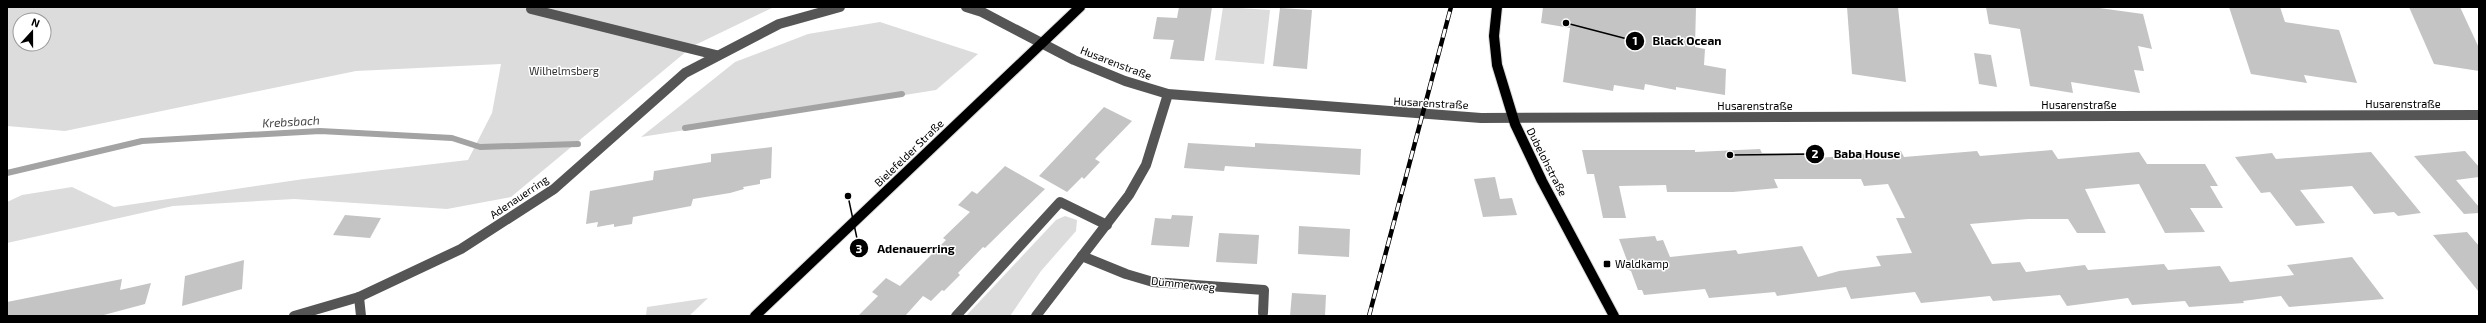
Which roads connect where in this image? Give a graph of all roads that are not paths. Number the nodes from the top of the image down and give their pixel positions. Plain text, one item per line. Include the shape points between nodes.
1 (840, 7) edge
2 (966, 7) edge
3 (1080, 7) edge
4 (1497, 7) edge
5 (531, 9) dead end
6 (822, 9) edge
7 (1042, 42) junction
8 (716, 55) junction
9 (1168, 94) junction
10 (2479, 115) edge
11 (1511, 118) junction
12 (1107, 225) junction
13 (1082, 256) junction
14 (359, 297) junction
15 (1263, 313) dead end
16 (294, 316) edge
17 (361, 316) edge
18 (755, 316) edge
19 (956, 316) edge
20 (1036, 316) edge
21 (1614, 316) edge

1 - 6 street, Adenauerring
2 - 7 street via 982,12
3 - 7 main road, Bielefelder Straße
4 - 11 main road, Dubelohstraße via 1495,46
5 - 8 street
6 - 8 street, Adenauerring via 779,24
7 - 9 street, Husarenstraße via 1074,60 1126,81
7 - 18 main road, Bielefelder Straße
8 - 14 street, Adenauerring via 685,73 554,189 501,225 461,249
9 - 11 street, Husarenstraße via 1380,112
9 - 12 street via 1146,165 1123,206
10 - 11 street, Husarenstraße
11 - 21 main road, Dubelohstraße
12 - 13 street
12 - 19 street via 1060,202
13 - 15 street, Dümmerweg via 1153,282 1264,290
13 - 20 street
14 - 16 street, Adenauerring
14 - 17 street

